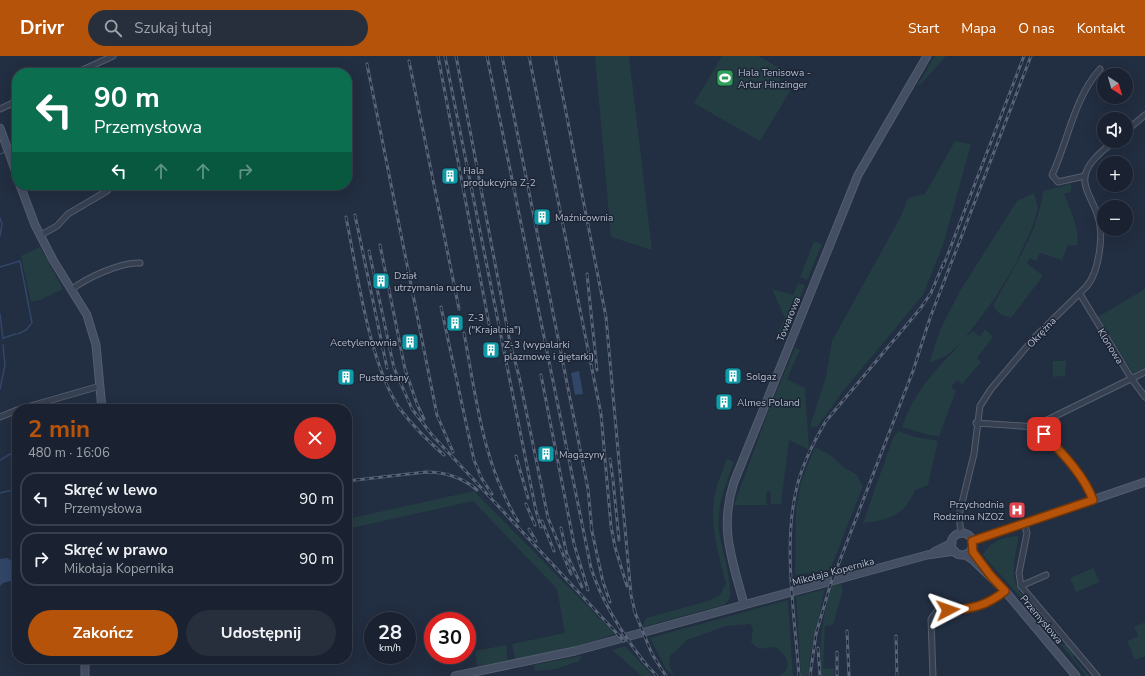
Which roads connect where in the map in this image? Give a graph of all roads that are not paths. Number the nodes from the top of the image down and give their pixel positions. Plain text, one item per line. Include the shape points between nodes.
1 (112, 56) edge
2 (927, 56) edge
3 (87, 68) edge
4 (1097, 72) edge
5 (12, 103) edge
6 (0, 109) edge
7 (1145, 115) edge
8 (1133, 125) edge
9 (0, 128) edge
10 (3, 143) edge
11 (1106, 148) edge
12 (12, 164) edge
13 (1085, 176) junction
14 (22, 190) edge
15 (108, 190) edge
16 (40, 235) junction
17 (140, 263) dead end
18 (72, 289) junction
19 (1080, 294) junction
20 (1145, 372) edge
21 (1131, 378) junction
22 (100, 386) junction
23 (1145, 397) edge
24 (37, 404) edge
25 (102, 404) edge
26 (12, 412) edge
27 (0, 417) edge
28 (976, 423) junction
29 (1037, 427) junction
30 (1145, 482) edge
31 (1093, 500) junction
32 (1024, 523) junction
33 (961, 534) junction
34 (972, 541) junction
35 (952, 543) junction
36 (972, 549) junction
37 (955, 551) junction
38 (927, 555) junction
39 (965, 555) junction
40 (1046, 575) dead end
41 (991, 576) junction
42 (1021, 586) junction
43 (1005, 591) junction
44 (744, 604) junction
45 (85, 664) edge
46 (85, 676) edge
47 (455, 676) edge
48 (933, 676) edge
49 (1076, 676) edge
50 (1097, 676) edge

1 - 3 street
2 - 44 main road, Towarowa via 858,175 734,482 727,510 727,528 733,564
4 - 13 street via 1074,116 1052,175 1058,182
5 - 6 street
7 - 8 street
9 - 10 main road
10 - 12 main road
11 - 13 street via 1095,158
13 - 19 street, Okrężna via 1101,231 1095,274
14 - 16 main road
15 - 16 street via 68,214 57,226
16 - 18 main road
17 - 18 street via 106,271
18 - 22 main road via 90,323 96,345
19 - 21 street, Klonowa
19 - 28 street, Okrężna via 1035,337 991,389 980,406
20 - 21 street
21 - 23 street, Klonowa
21 - 29 street
22 - 24 street
22 - 25 main road
26 - 27 street
28 - 29 street
28 - 33 street, Okrężna via 974,454 959,515
29 - 31 street via 1079,474 1091,492
30 - 31 main road
31 - 32 main road
32 - 34 main road
32 - 42 street via 1026,533 1019,573
33 - 34 main road via 968,535
33 - 35 main road via 955,537
34 - 36 main road
35 - 37 main road
35 - 38 main road, Mikołaja Kopernika
36 - 39 main road
36 - 41 main road, Przemysłowa
37 - 38 main road, Mikołaja Kopernika
37 - 39 main road
38 - 44 main road, Mikołaja Kopernika
39 - 41 main road, Przemysłowa
40 - 42 street
41 - 43 main road, Przemysłowa
42 - 50 street
43 - 48 street via 973,609 938,611 934,614 931,619
43 - 49 main road, Przemysłowa
44 - 47 main road, Mikołaja Kopernika via 575,651
45 - 46 main road

